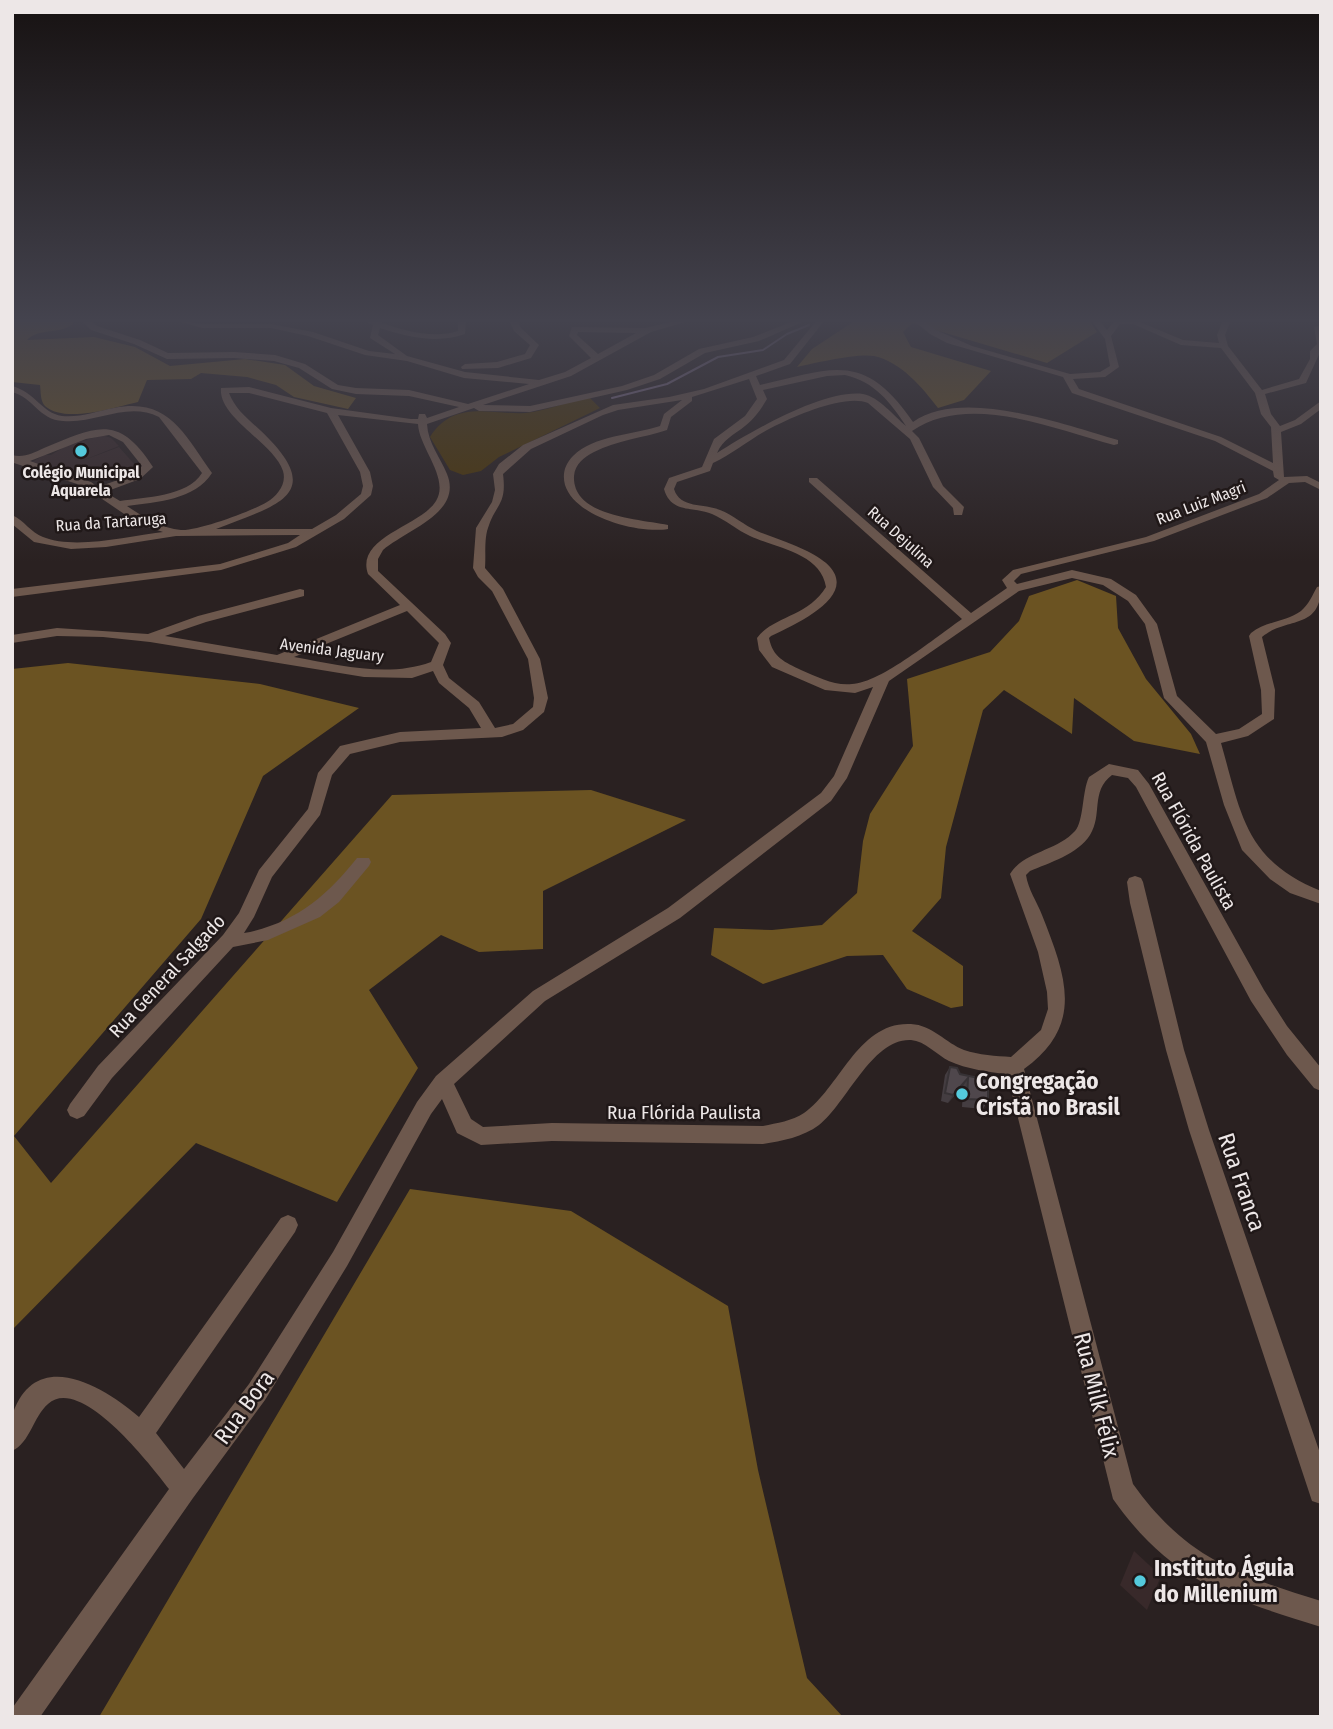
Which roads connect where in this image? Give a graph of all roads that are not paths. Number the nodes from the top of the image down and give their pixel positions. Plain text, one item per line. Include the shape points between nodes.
1 (33, 401) edge
2 (227, 401) edge
3 (295, 401) edge
4 (431, 401) edge
5 (441, 401) edge
6 (484, 401) edge
7 (565, 401) edge
8 (602, 401) edge
9 (664, 401) edge
10 (688, 401) edge
11 (761, 401) edge
12 (836, 401) edge
13 (869, 401) edge
14 (893, 401) edge
15 (1104, 401) edge
16 (1262, 401) edge
17 (496, 402) joint
18 (1321, 404) edge
19 (463, 407) junction
20 (616, 407) junction
21 (141, 408) junction
22 (507, 409) junction
23 (331, 411) junction
24 (133, 416) dead end
25 (422, 420) junction
26 (125, 425) dead end
27 (908, 429) junction
28 (1277, 430) junction
29 (117, 433) junction
30 (1114, 442) dead end
31 (15, 460) edge
32 (711, 461) junction
33 (1278, 469) junction
34 (813, 480) dead end
35 (1280, 483) junction
36 (1321, 487) edge
37 (97, 491) junction
38 (118, 505) junction
39 (958, 513) dead end
40 (12, 518) edge
41 (664, 527) dead end
42 (313, 532) junction
43 (178, 533) junction
44 (197, 533) junction
45 (1015, 588) junction
46 (1321, 590) edge
47 (12, 593) edge
48 (300, 593) dead end
49 (407, 607) junction
50 (969, 618) junction
51 (150, 638) junction
52 (12, 639) edge
53 (274, 660) junction
54 (437, 665) junction
55 (883, 679) junction
56 (491, 733) junction
57 (1213, 740) junction
58 (363, 862) dead end
59 (1135, 882) dead end
60 (1321, 898) edge
61 (229, 940) junction
62 (1014, 1066) junction
63 (443, 1082) junction
64 (1321, 1082) edge
65 (76, 1110) dead end
66 (288, 1225) dead end
67 (141, 1434) junction
68 (12, 1438) edge
69 (184, 1489) junction
70 (1321, 1492) edge
71 (1321, 1614) edge
72 (23, 1717) edge

1 - 21 street via 56,419
2 - 44 street via 278,454 289,482 271,504
3 - 23 street
4 - 25 street
5 - 19 street
6 - 19 street
7 - 22 street
8 - 20 street
9 - 20 street, Rua General Salgado
10 - 41 street via 667,416 664,428 603,443 578,457 569,471 570,491 580,505
11 - 32 street via 738,430 717,442
12 - 32 street via 770,424
13 - 27 street
14 - 27 street
15 - 33 street via 1218,439
16 - 28 street
17 - 19 street
17 - 22 street
18 - 28 street via 1298,422
19 - 22 street
19 - 25 street
20 - 56 street, Rua General Salgado via 527,447 498,474 500,490 482,528 479,568 497,589 534,659 541,704 518,727
21 - 24 street
21 - 38 street via 162,415 207,473 191,489
23 - 25 street
23 - 42 street via 365,472 368,486 361,502
25 - 49 street via 445,494 432,510 378,550 370,567
26 - 29 street
27 - 30 street via 932,414 978,413 1038,422
27 - 39 street via 938,486 959,507
28 - 33 street
29 - 31 street via 91,435
29 - 37 street via 148,467 136,477
31 - 37 street
32 - 55 street via 703,470 673,480 669,486 672,499 713,511 759,536 791,546 822,565 832,579 830,592 806,615 763,638 771,659 839,690
33 - 35 street
34 - 50 street, Rua Dejulina
35 - 36 street via 1300,478
35 - 45 street, Rua Luiz Magri via 1245,503 1150,539 1017,572 1008,580
37 - 38 street
38 - 43 street via 143,522
40 - 43 street, Rua da Tartaruga via 35,538 54,544
42 - 44 street
42 - 47 street via 292,545 233,565
43 - 44 street
45 - 50 street
45 - 57 street via 1072,575 1107,582 1132,598 1156,635 1171,698
46 - 57 street via 1305,615 1255,636 1269,716 1243,733
48 - 51 street
49 - 53 street
49 - 54 street via 445,643
50 - 55 street
51 - 52 street, Avenida Jaguary via 73,631
51 - 53 street, Avenida Jaguary
53 - 54 street, Avenida Jaguary via 391,675
54 - 56 street via 444,680 474,705
55 - 63 street via 840,778 826,797 674,913 539,996
56 - 61 street, Rua General Salgado via 400,737 345,750 325,773 315,811 265,874 246,917
57 - 60 street via 1247,846 1276,875
58 - 61 street via 321,907 268,932 238,942
59 - 70 street, Rua Franca via 1199,1130
61 - 65 street, Rua General Salgado via 105,1072
62 - 63 street, Rua Flórida Paulista via 960,1057 917,1032 896,1033 873,1045 813,1119 763,1135 552,1132 481,1136 464,1126
62 - 64 street, Rua Flórida Paulista via 1031,1055 1050,1031 1056,1009 1043,939 1018,874 1061,851 1084,832 1094,781 1109,769 1133,774 1142,784 1279,1031
62 - 71 street, Rua Milk Félix via 1122,1490 1157,1538 1192,1563 1222,1581
63 - 69 street, Rua Bora via 278,1359
66 - 67 street
67 - 68 street via 82,1391 59,1387 38,1398
67 - 69 street
69 - 72 street, Rua Bora

